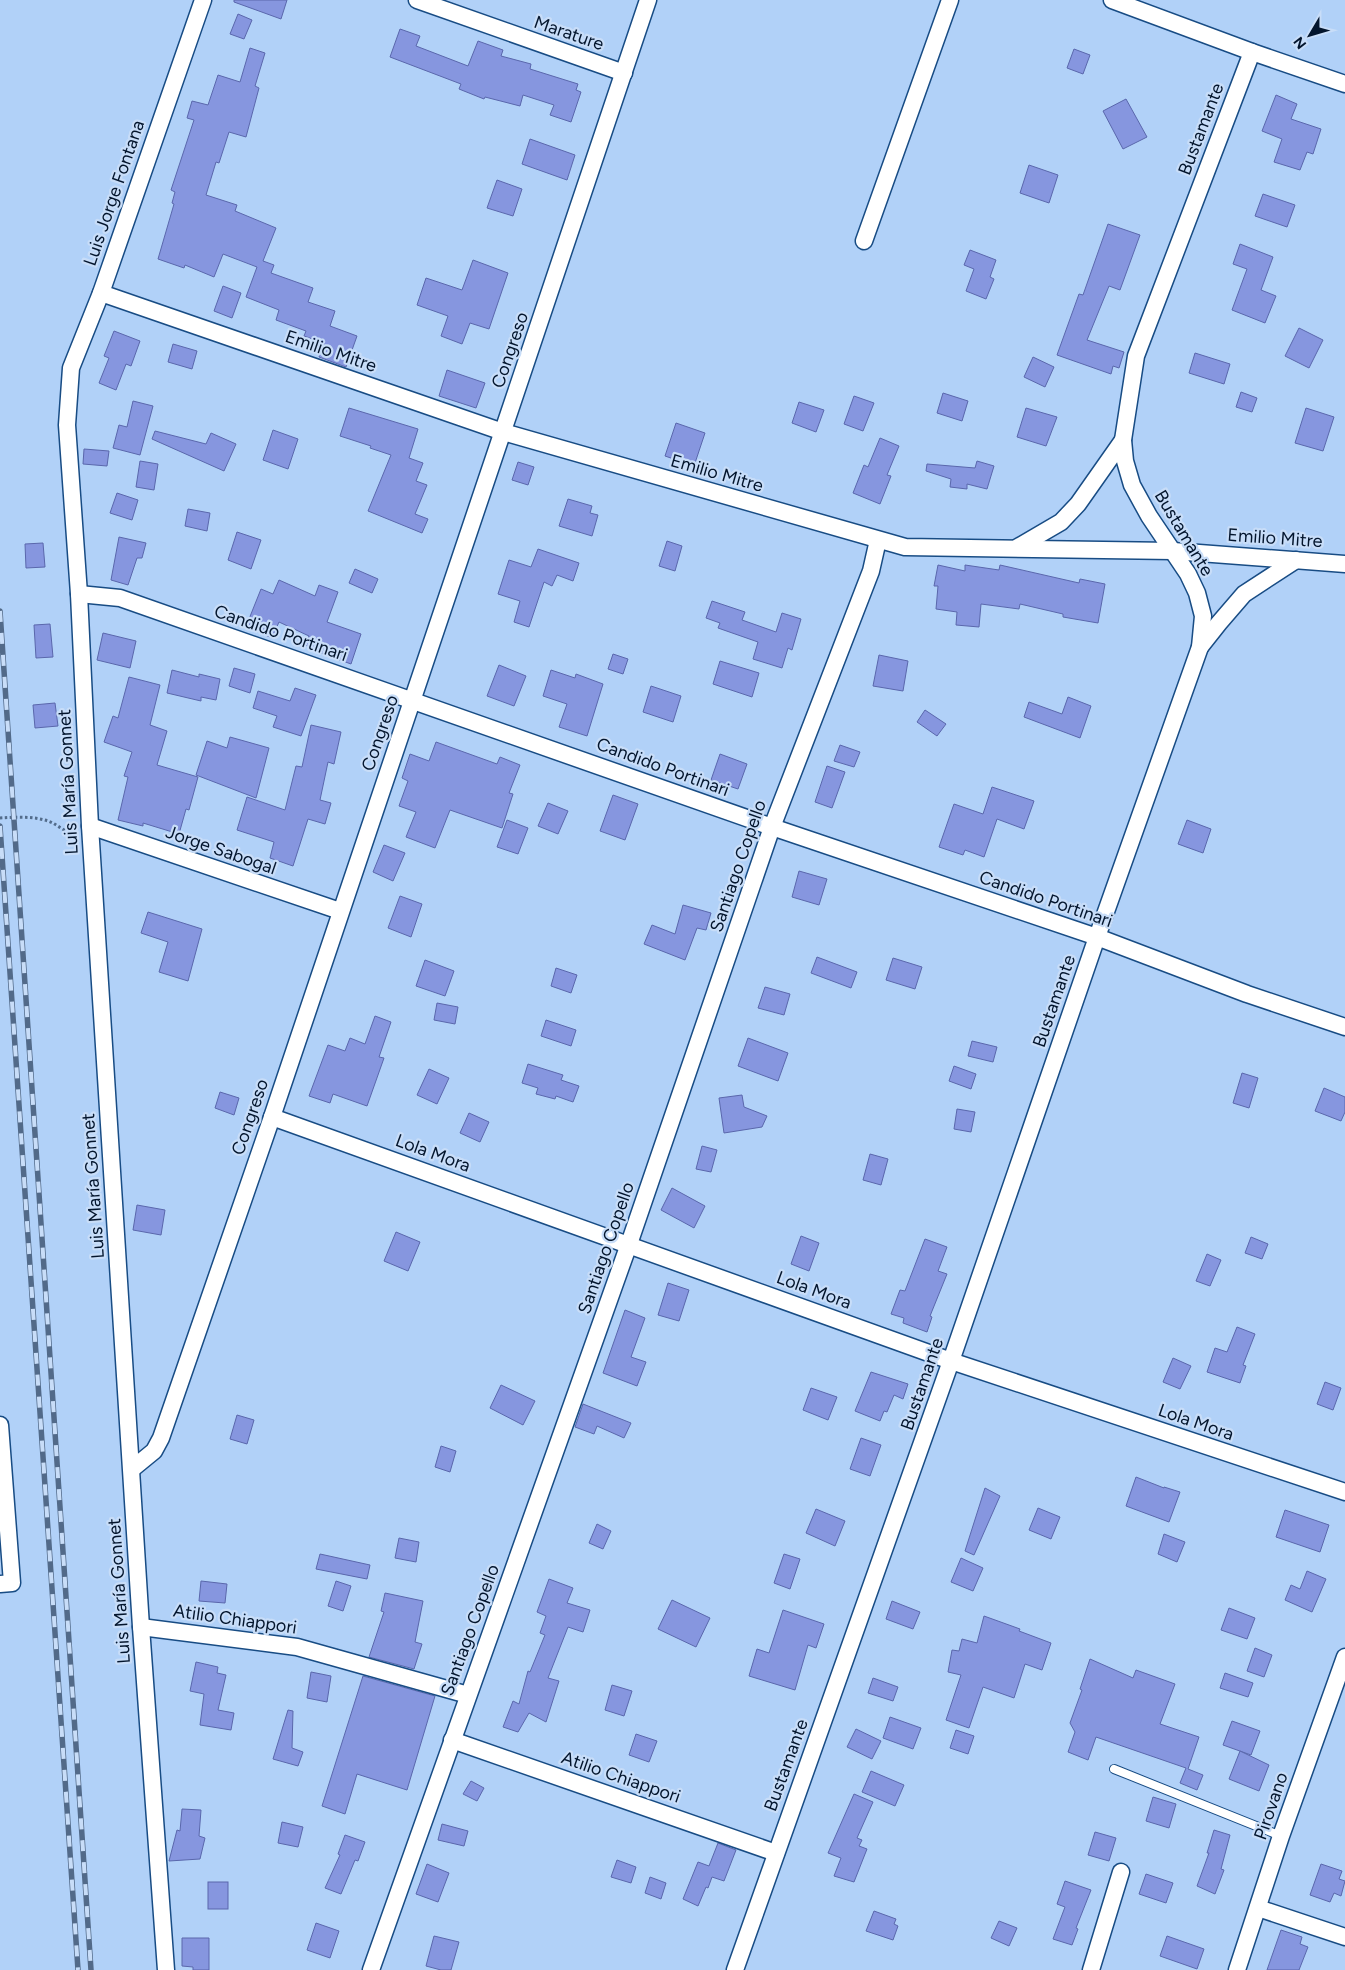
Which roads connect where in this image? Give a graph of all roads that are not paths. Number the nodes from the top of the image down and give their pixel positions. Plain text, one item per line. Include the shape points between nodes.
1 (203, 0) edge
2 (416, 0) edge
3 (648, 0) edge
4 (950, 0) edge
5 (1115, 2) edge
6 (1252, 52) junction
7 (624, 73) junction
8 (1345, 84) edge
9 (864, 241) dead end
10 (101, 293) junction
11 (69, 400) joint
12 (503, 432) junction
13 (1123, 440) junction
14 (878, 540) junction
15 (1017, 547) junction
16 (1173, 551) junction
17 (1296, 560) junction
18 (1345, 564) edge
19 (80, 594) junction
20 (1200, 647) junction
21 (412, 700) junction
22 (90, 826) junction
23 (772, 827) junction
24 (340, 911) junction
25 (1097, 937) junction
26 (1345, 1027) edge
27 (272, 1117) junction
28 (629, 1244) junction
29 (951, 1361) junction
30 (0, 1425) edge
31 (132, 1469) junction
32 (1345, 1492) edge
33 (6, 1583) edge
34 (141, 1627) junction
35 (1345, 1656) edge
36 (468, 1695) junction
37 (452, 1740) junction
38 (1114, 1769) dead end
39 (1281, 1836) junction
40 (776, 1853) junction
41 (1121, 1872) dead end
42 (1258, 1908) junction
43 (1345, 1938) edge
44 (166, 1970) edge
45 (371, 1970) edge
46 (735, 1970) edge
47 (1091, 1970) edge
48 (1237, 1970) edge

1 - 10 street, Luis Jorge Fontana
2 - 7 street, Marature
3 - 7 street, Congreso
4 - 9 street
5 - 6 street
6 - 8 street
6 - 13 street, Bustamante via 1136,356
7 - 12 street, Congreso
10 - 11 street, Luis Jorge Fontana via 72,368
10 - 12 street, Emilio Mitre
11 - 19 street, Luis María Gonnet via 67,425
12 - 14 street, Emilio Mitre
12 - 21 street, Congreso
13 - 15 street via 1067,516
13 - 16 street, Bustamante via 1132,485 1148,516
14 - 15 street, Emilio Mitre via 905,546
14 - 23 street, Santiago Copello via 871,571
15 - 16 street, Emilio Mitre
16 - 17 street, Emilio Mitre
16 - 20 street, Bustamante via 1197,593 1203,616
17 - 18 street, Emilio Mitre
17 - 20 street via 1244,594
19 - 21 street, Candido Portinari via 120,598
19 - 22 street, Luis María Gonnet
20 - 25 street, Bustamante
21 - 23 street, Candido Portinari
21 - 24 street, Congreso
22 - 24 street, Jorge Sabogal
22 - 31 street, Luis María Gonnet
23 - 25 street, Candido Portinari
23 - 28 street, Santiago Copello
24 - 27 street, Congreso
25 - 26 street, Candido Portinari
25 - 29 street, Bustamante
27 - 28 street, Lola Mora
27 - 31 street, Congreso via 161,1438 154,1451
28 - 29 street, Lola Mora
28 - 36 street, Santiago Copello
29 - 32 street, Lola Mora
29 - 40 street, Bustamante
30 - 33 street
31 - 34 street, Luis María Gonnet
34 - 36 street, Atilio Chiappori via 297,1647
34 - 44 street, Luis María Gonnet
35 - 39 street, Pirovano
36 - 37 street, Santiago Copello
37 - 40 street, Atilio Chiappori
37 - 45 street, Santiago Copello
38 - 39 lane
39 - 42 street, Pirovano
40 - 46 street, Bustamante
41 - 47 street
42 - 43 street
42 - 48 street, Pirovano

